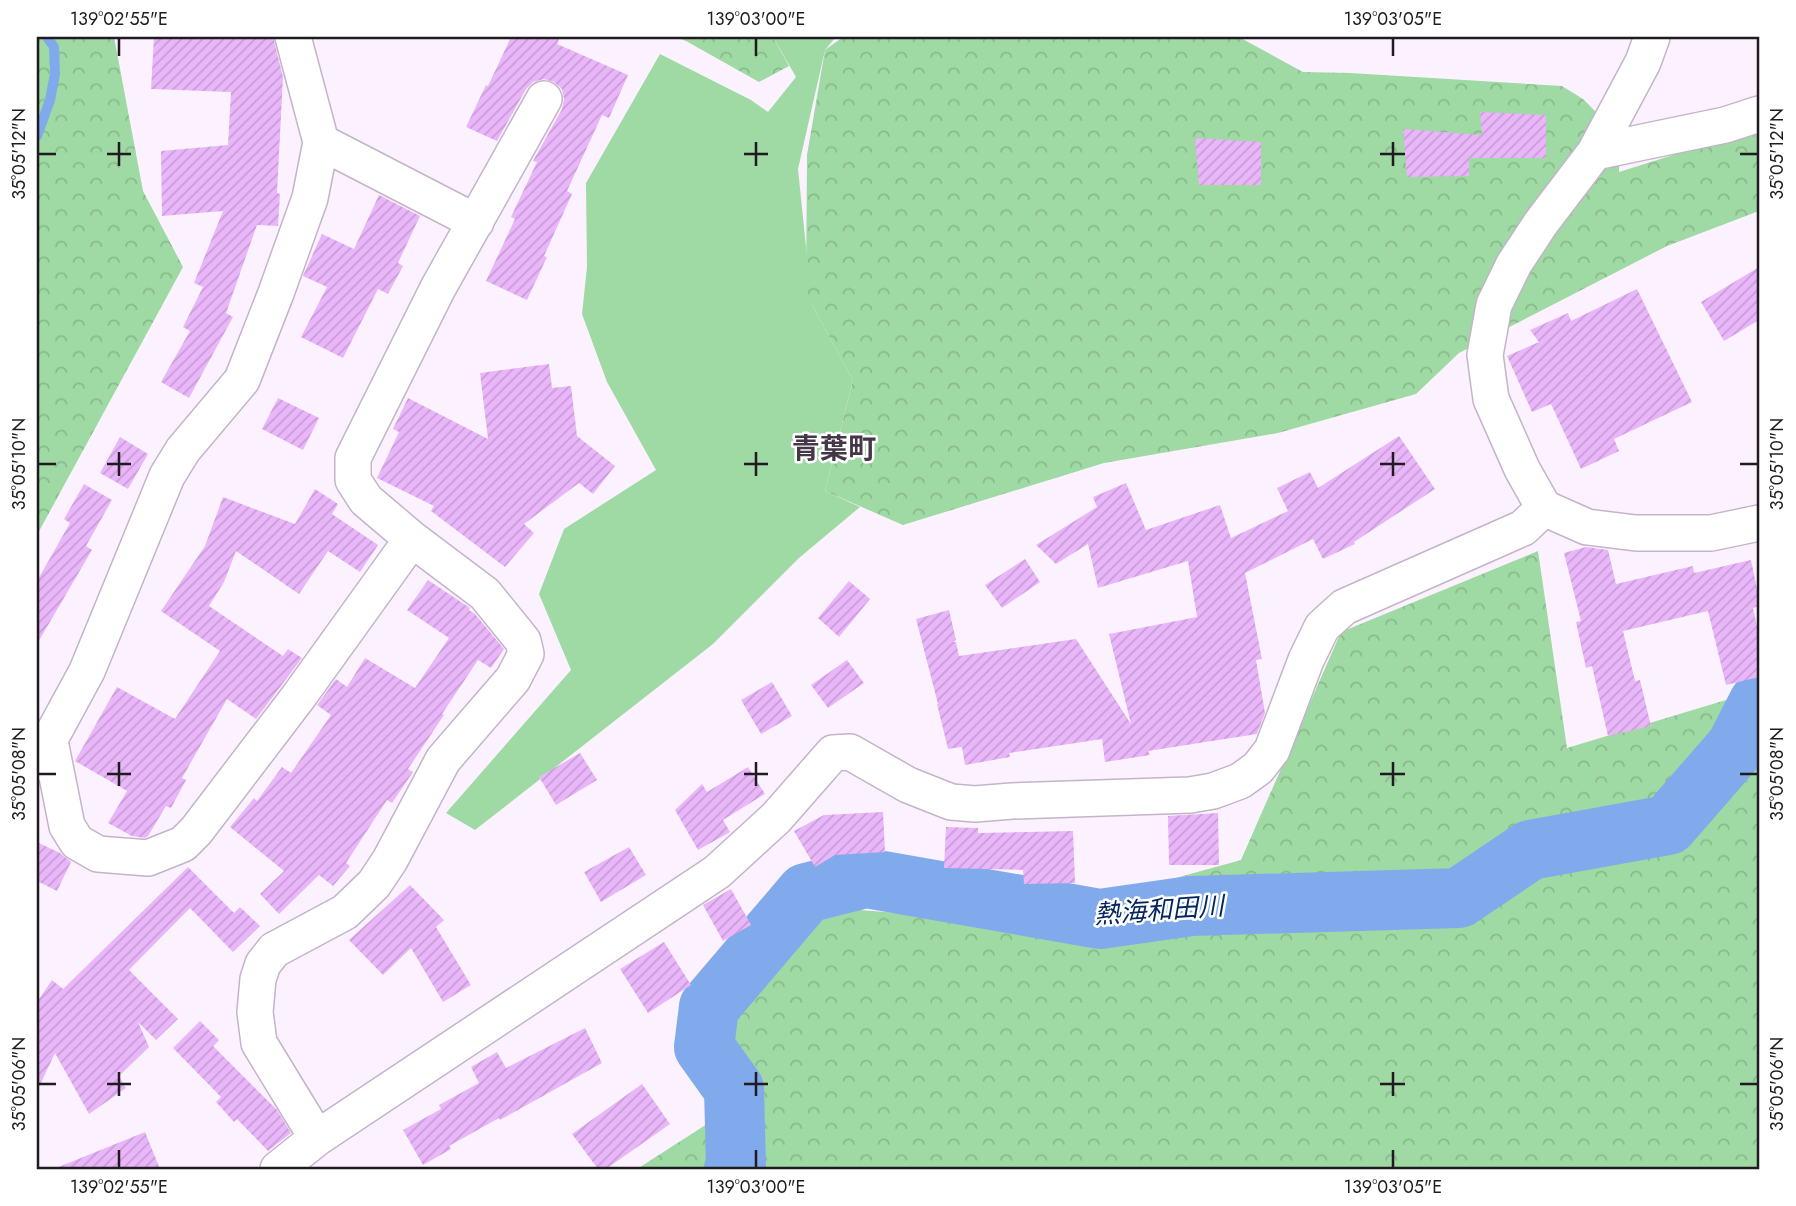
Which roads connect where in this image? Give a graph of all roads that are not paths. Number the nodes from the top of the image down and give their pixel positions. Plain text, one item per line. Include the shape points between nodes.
1 (293, 37) edge
2 (1652, 37) edge
3 (544, 99) dead end
4 (1759, 114) edge
5 (321, 142) junction
6 (1595, 152) junction
7 (476, 222) junction
8 (1544, 508) junction
9 (1759, 523) edge
10 (412, 539) junction
11 (43, 752) edge
12 (317, 1138) junction
13 (278, 1169) edge

1 - 5 street
2 - 6 street
3 - 7 street
4 - 6 street
5 - 7 street
5 - 11 street via 310,198 242,380 167,476 87,671
6 - 8 street via 1514,264 1494,305 1485,355 1491,399
7 - 10 street via 353,458 353,480 366,500
8 - 9 street via 1587,527 1636,533 1711,533
8 - 12 street via 1522,528 1344,607 1322,627 1272,750 1240,781 1190,795 975,804 951,802 908,785 850,752 833,753 776,818 717,872
10 - 11 street via 291,706 183,844 148,858 98,854 77,842 67,826
10 - 12 street via 485,594 523,641 526,654 513,679 443,760 374,884 345,912 274,950 263,964 256,1012 259,1043
12 - 13 street

